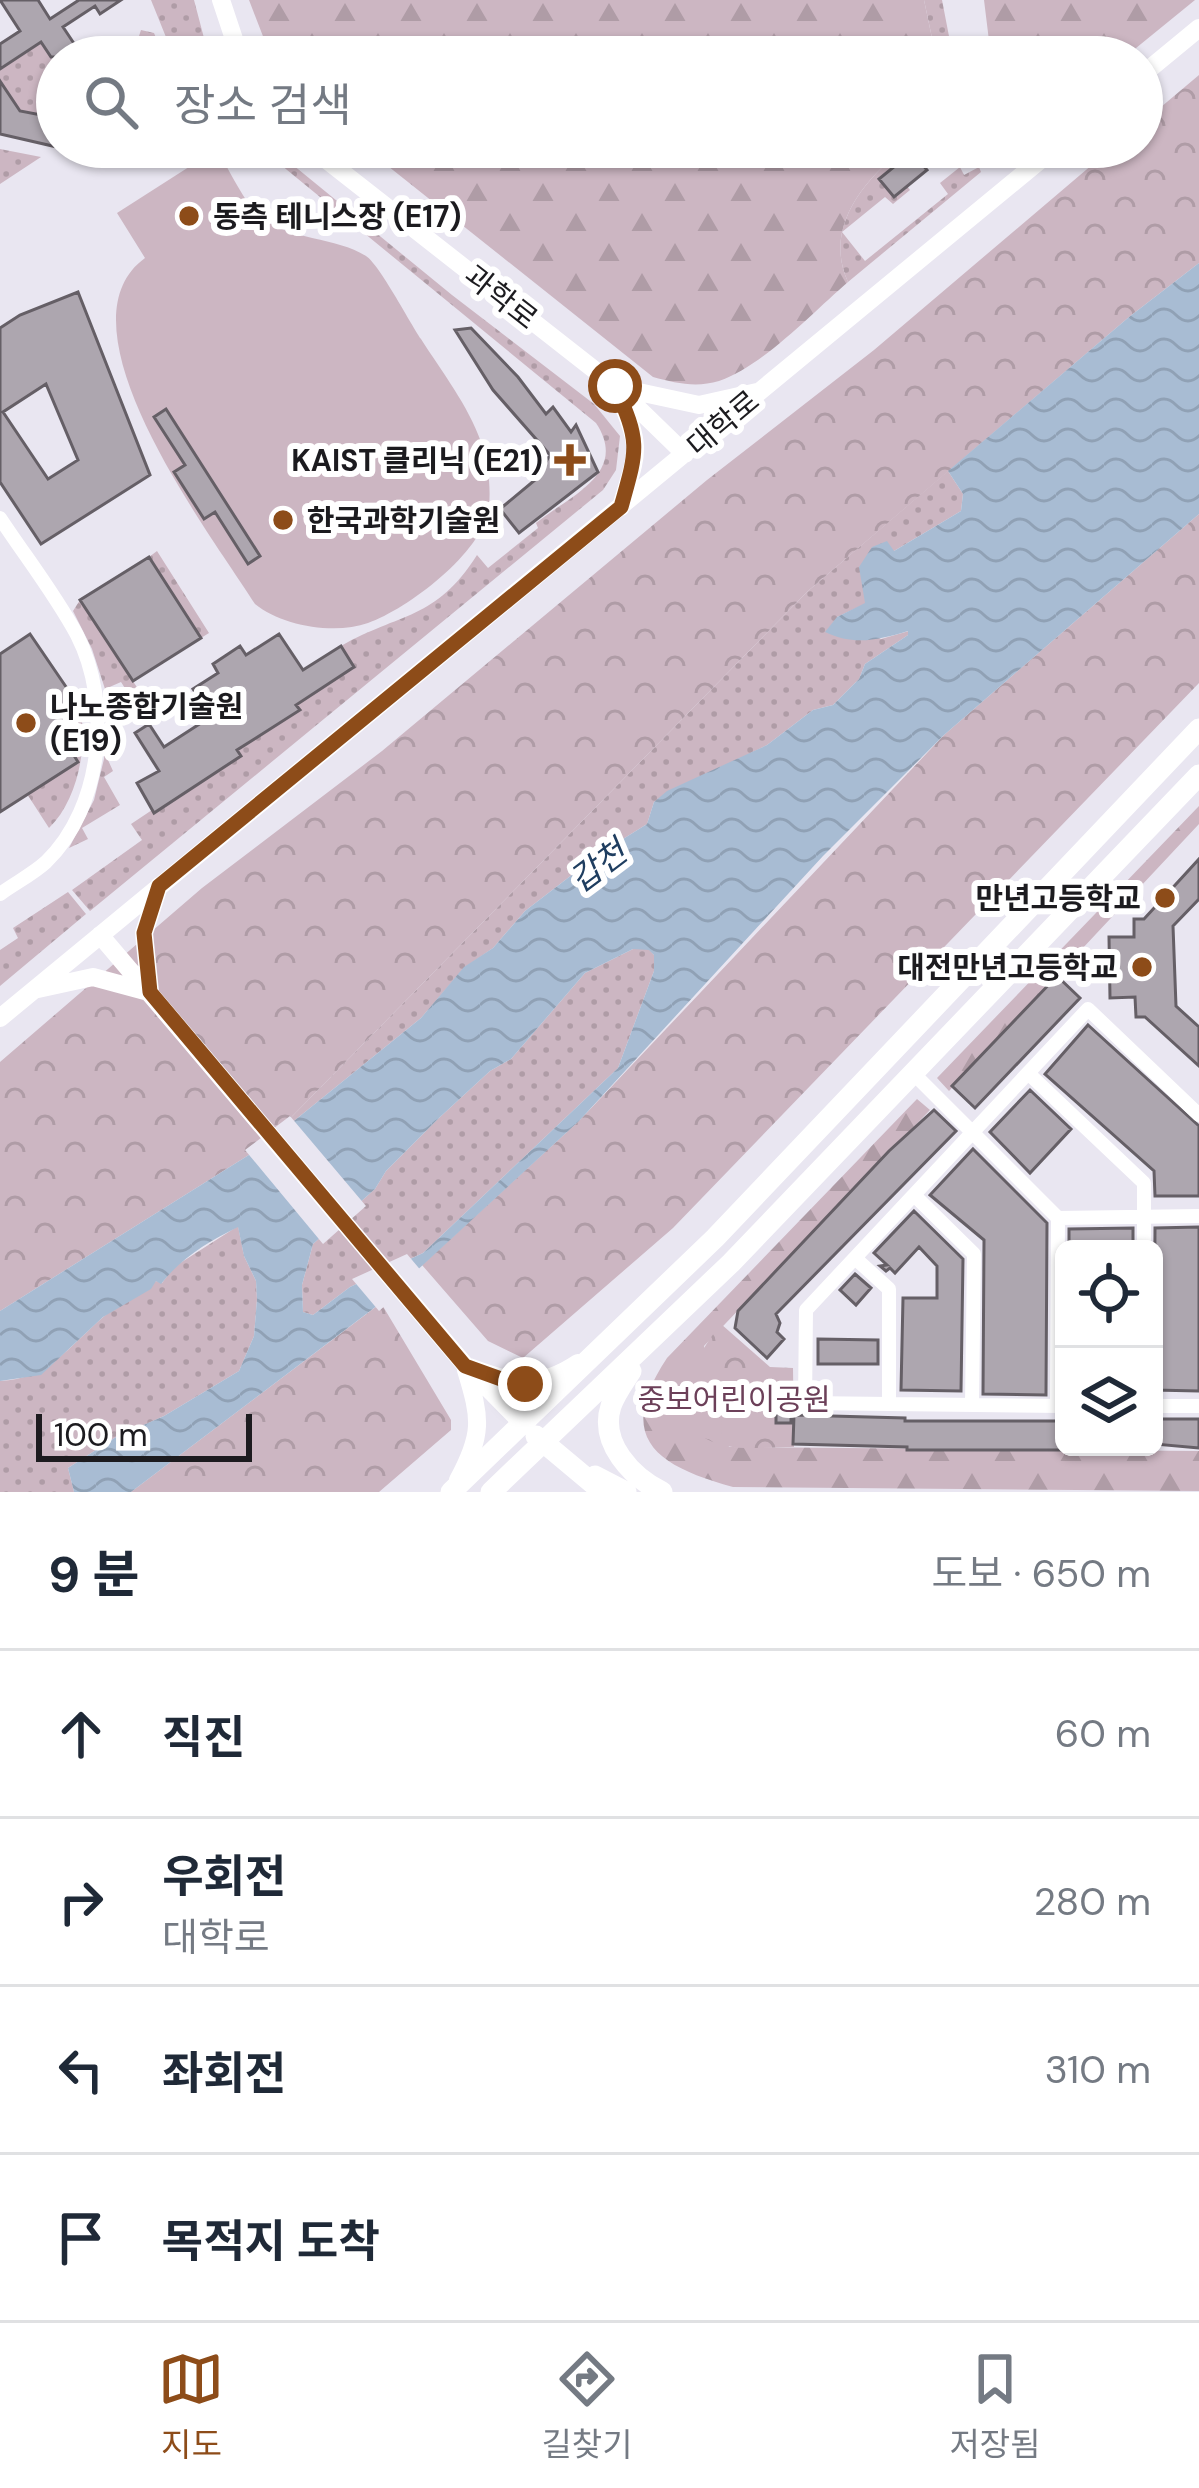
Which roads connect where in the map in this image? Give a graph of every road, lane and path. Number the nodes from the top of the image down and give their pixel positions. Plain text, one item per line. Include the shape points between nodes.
1 (221, 0) edge
2 (1199, 28) edge
3 (233, 36) edge
4 (1163, 58) edge
5 (337, 168) edge
6 (1031, 168) edge
7 (615, 386) junction
8 (762, 391) junction
9 (685, 454) junction
10 (621, 507) junction
11 (0, 518) edge
12 (1196, 738) edge
13 (1199, 775) edge
14 (159, 886) junction
15 (0, 894) edge
16 (100, 934) junction
17 (33, 991) junction
18 (150, 992) junction
19 (0, 1018) edge
20 (913, 1073) junction
21 (1028, 1073) junction
22 (1199, 1115) edge
23 (973, 1132) junction
24 (914, 1195) junction
25 (1199, 1216) edge
26 (1144, 1217) junction
27 (1058, 1218) junction
28 (1144, 1240) edge
29 (856, 1258) junction
30 (606, 1343) junction
31 (647, 1344) junction
32 (1059, 1348) edge
33 (465, 1366) junction
34 (890, 1404) junction
35 (971, 1405) junction
36 (1055, 1406) edge
37 (1163, 1406) edge
38 (1199, 1406) edge
39 (523, 1424) junction
40 (545, 1444) junction
41 (578, 1468) junction
42 (452, 1491) edge
43 (491, 1492) edge
44 (603, 1492) edge
45 (626, 1492) edge
46 (662, 1492) edge

1 - 3 main road
2 - 4 main road
5 - 7 main road, 과학로
6 - 8 main road, 대학로
7 - 8 main road via 700,405
7 - 9 main road, 과학로
7 - 10 main road via 636,436
8 - 9 main road, 대학로
9 - 10 main road, 대학로
10 - 14 main road, 대학로
11 - 15 street via 77,636 99,701 93,773 77,816 47,861
12 - 30 main road
13 - 20 main road
14 - 16 main road, 대학로
14 - 18 main road via 145,939
16 - 17 main road, 대학로
16 - 18 main road
17 - 18 main road via 85,977
17 - 19 main road, 대학로
18 - 33 main road
20 - 23 street
20 - 31 main road
21 - 22 street via 1088,1009
21 - 23 street
21 - 26 street via 1144,1183
23 - 24 street
23 - 27 street
24 - 29 street
24 - 35 street via 974,1254
25 - 26 street
26 - 27 street
26 - 28 street
27 - 32 street
29 - 34 street via 889,1289
29 - 34 street via 806,1310 805,1403
30 - 33 main road via 551,1378 525,1384
30 - 39 main road
31 - 40 main road
31 - 46 main road via 608,1420 618,1456
33 - 39 main road
33 - 42 main road via 479,1425
34 - 35 street
35 - 36 street
37 - 38 street
39 - 40 main road
39 - 42 main road
40 - 41 main road
40 - 43 main road
41 - 44 main road
41 - 45 main road

